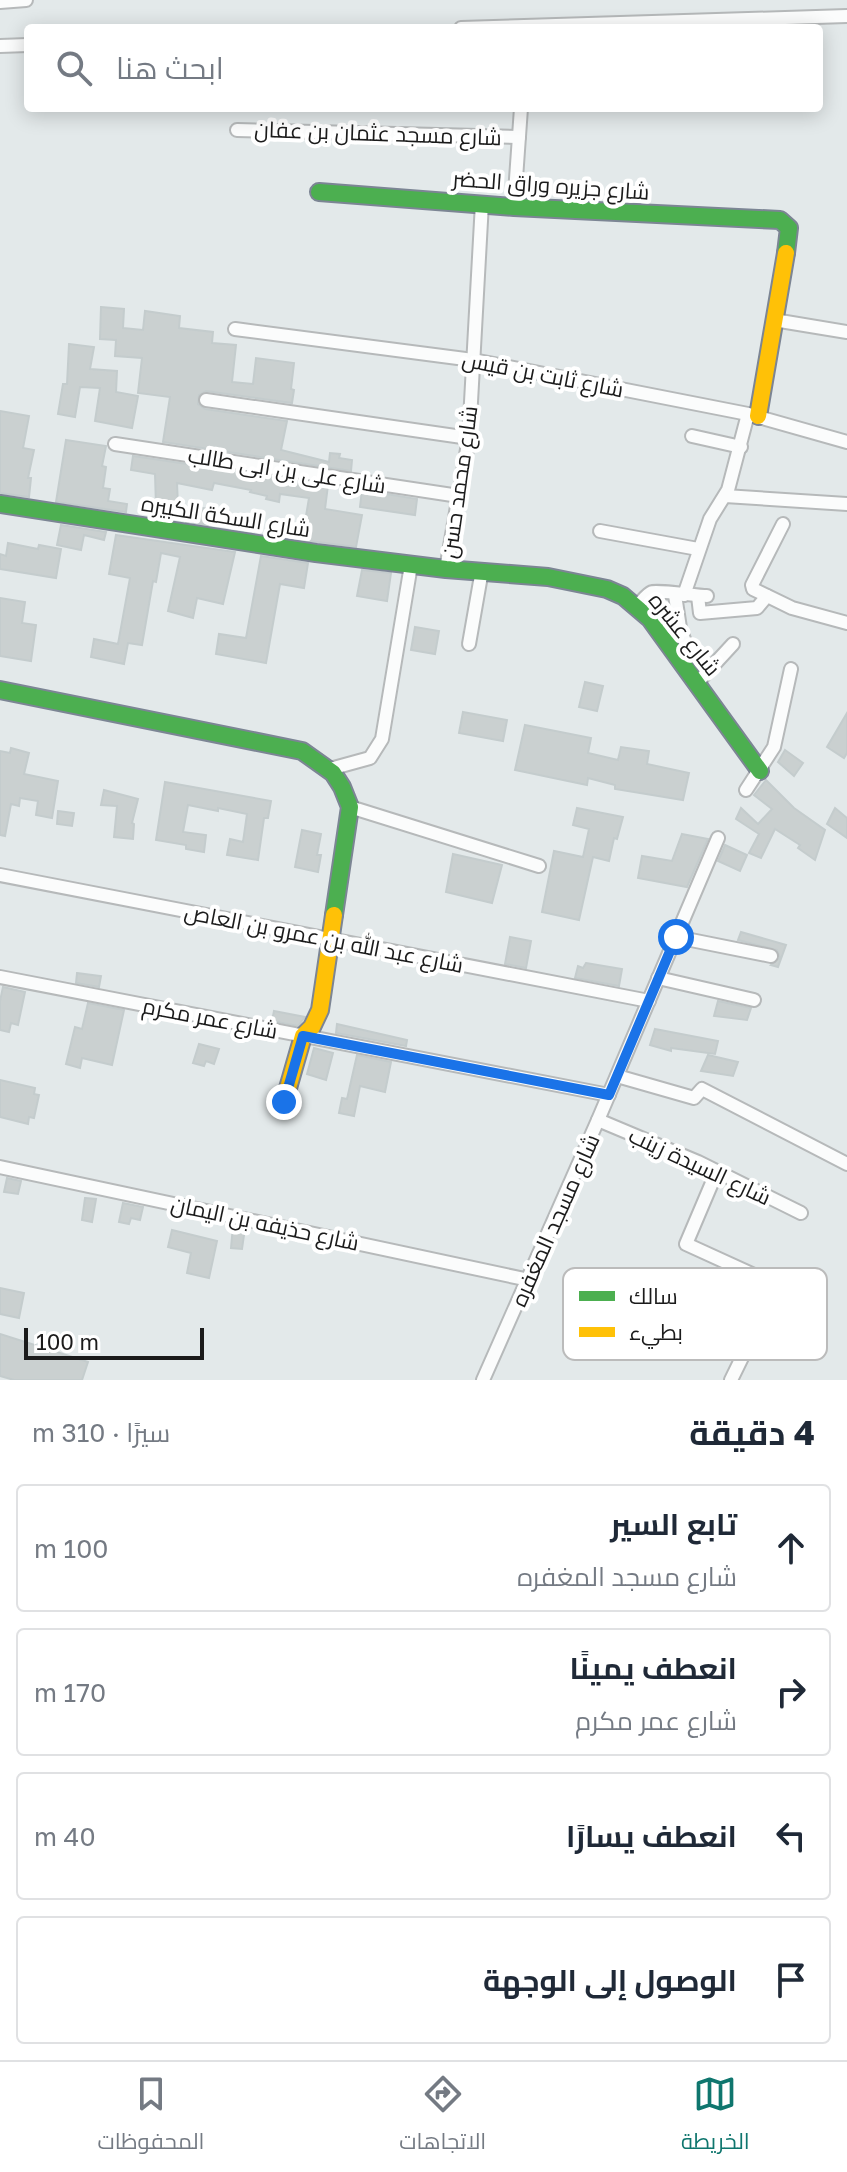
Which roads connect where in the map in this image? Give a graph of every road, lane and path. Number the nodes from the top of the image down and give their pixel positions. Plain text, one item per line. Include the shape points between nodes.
1 (26, 0) edge
2 (0, 2) edge
3 (847, 16) edge
4 (607, 24) edge
5 (24, 45) edge
6 (0, 46) edge
7 (521, 112) edge
8 (237, 130) dead end
9 (519, 137) junction
10 (319, 192) dead end
11 (482, 203) junction
12 (514, 207) junction
13 (774, 320) junction
14 (235, 329) dead end
15 (847, 332) edge
16 (473, 360) junction
17 (206, 400) dead end
18 (753, 415) junction
19 (692, 436) dead end
20 (469, 438) junction
21 (847, 442) edge
22 (115, 444) dead end
23 (741, 447) junction
24 (459, 496) junction
25 (725, 496) junction
26 (0, 504) edge
27 (847, 504) edge
28 (783, 524) dead end
29 (600, 531) dead end
30 (698, 549) junction
31 (411, 565) junction
32 (446, 569) junction
33 (482, 570) junction
34 (679, 595) junction
35 (767, 596) junction
36 (637, 606) junction
37 (847, 623) edge
38 (469, 644) dead end
39 (733, 644) dead end
40 (690, 656) dead end
41 (791, 669) dead end
42 (697, 683) junction
43 (0, 690) edge
44 (330, 769) junction
45 (760, 771) junction
46 (746, 790) dead end
47 (350, 807) junction
48 (718, 838) dead end
49 (539, 866) dead end
50 (0, 875) edge
51 (676, 937) junction
52 (331, 939) junction
53 (771, 956) dead end
54 (0, 977) edge
55 (658, 978) junction
56 (754, 1000) dead end
57 (649, 1001) junction
58 (303, 1036) junction
59 (617, 1076) junction
60 (609, 1095) junction
61 (284, 1102) dead end
62 (598, 1120) junction
63 (847, 1164) edge
64 (0, 1167) edge
65 (717, 1171) junction
66 (801, 1213) dead end
67 (739, 1268) edge
68 (529, 1280) junction
69 (742, 1360) edge
70 (483, 1380) edge
71 (731, 1380) edge

1 - 2 street
3 - 4 street
5 - 6 street
7 - 9 street
8 - 9 street, شارع مسجد عثمان بن عفان
9 - 12 street
10 - 11 street, شارع جزيره وراق الحضر
11 - 12 street, شارع جزيره وراق الحضر
11 - 16 street, شارع محمد حسن
12 - 13 street, شارع جزيره وراق الحضر via 780,220 789,236
13 - 15 street
13 - 18 street
14 - 16 street, شارع ثابت بن قيس
16 - 18 street, شارع ثابت بن قيس
16 - 20 street, شارع محمد حسن
17 - 20 street
18 - 21 street, شارع ثابت بن قيس
18 - 23 street
19 - 23 street
20 - 24 street, شارع محمد حسن
22 - 24 street, شارع على بن ابى طالب
23 - 25 street
24 - 32 street, شارع محمد حسن
25 - 27 street
25 - 30 street
26 - 31 street, شارع السكة الكبيره
28 - 35 street via 752,585
29 - 30 street
30 - 34 street
31 - 32 street, شارع السكة الكبيره
31 - 44 street via 382,739 370,758
32 - 33 street, شارع عشره
33 - 36 street, شارع عشره via 607,589
33 - 38 street
34 - 35 street via 702,596 700,613 757,608
34 - 36 street via 654,591
34 - 40 street via 680,628
35 - 37 street
36 - 42 street, شارع عشره
39 - 42 street
41 - 45 street via 774,747
42 - 45 street, شارع عشره
43 - 44 street via 302,751
44 - 47 street via 343,784
45 - 46 street
47 - 49 street
47 - 52 street
48 - 51 street, شارع مسجد المغفره
50 - 52 street, شارع عبد الله بن عمرو بن العاص
51 - 53 street
51 - 55 street, شارع مسجد المغفره
52 - 57 street, شارع عبد الله بن عمرو بن العاص
52 - 58 street via 320,1010
54 - 58 street, شارع عمر مكرم
55 - 56 street
55 - 57 street, شارع مسجد المغفره
57 - 59 street, شارع مسجد المغفره
58 - 60 street, شارع عمر مكرم
58 - 61 street
59 - 60 street, شارع مسجد المغفره
59 - 63 street via 694,1098 702,1089
60 - 62 street, شارع مسجد المغفره
62 - 65 street, شارع السيدة زينب
62 - 68 street, شارع مسجد المغفره
64 - 68 street, شارع حذيفه بن اليمان
65 - 66 street, شارع السيدة زينب
65 - 67 street via 686,1244
68 - 70 street, شارع مسجد المغفره
69 - 71 street

